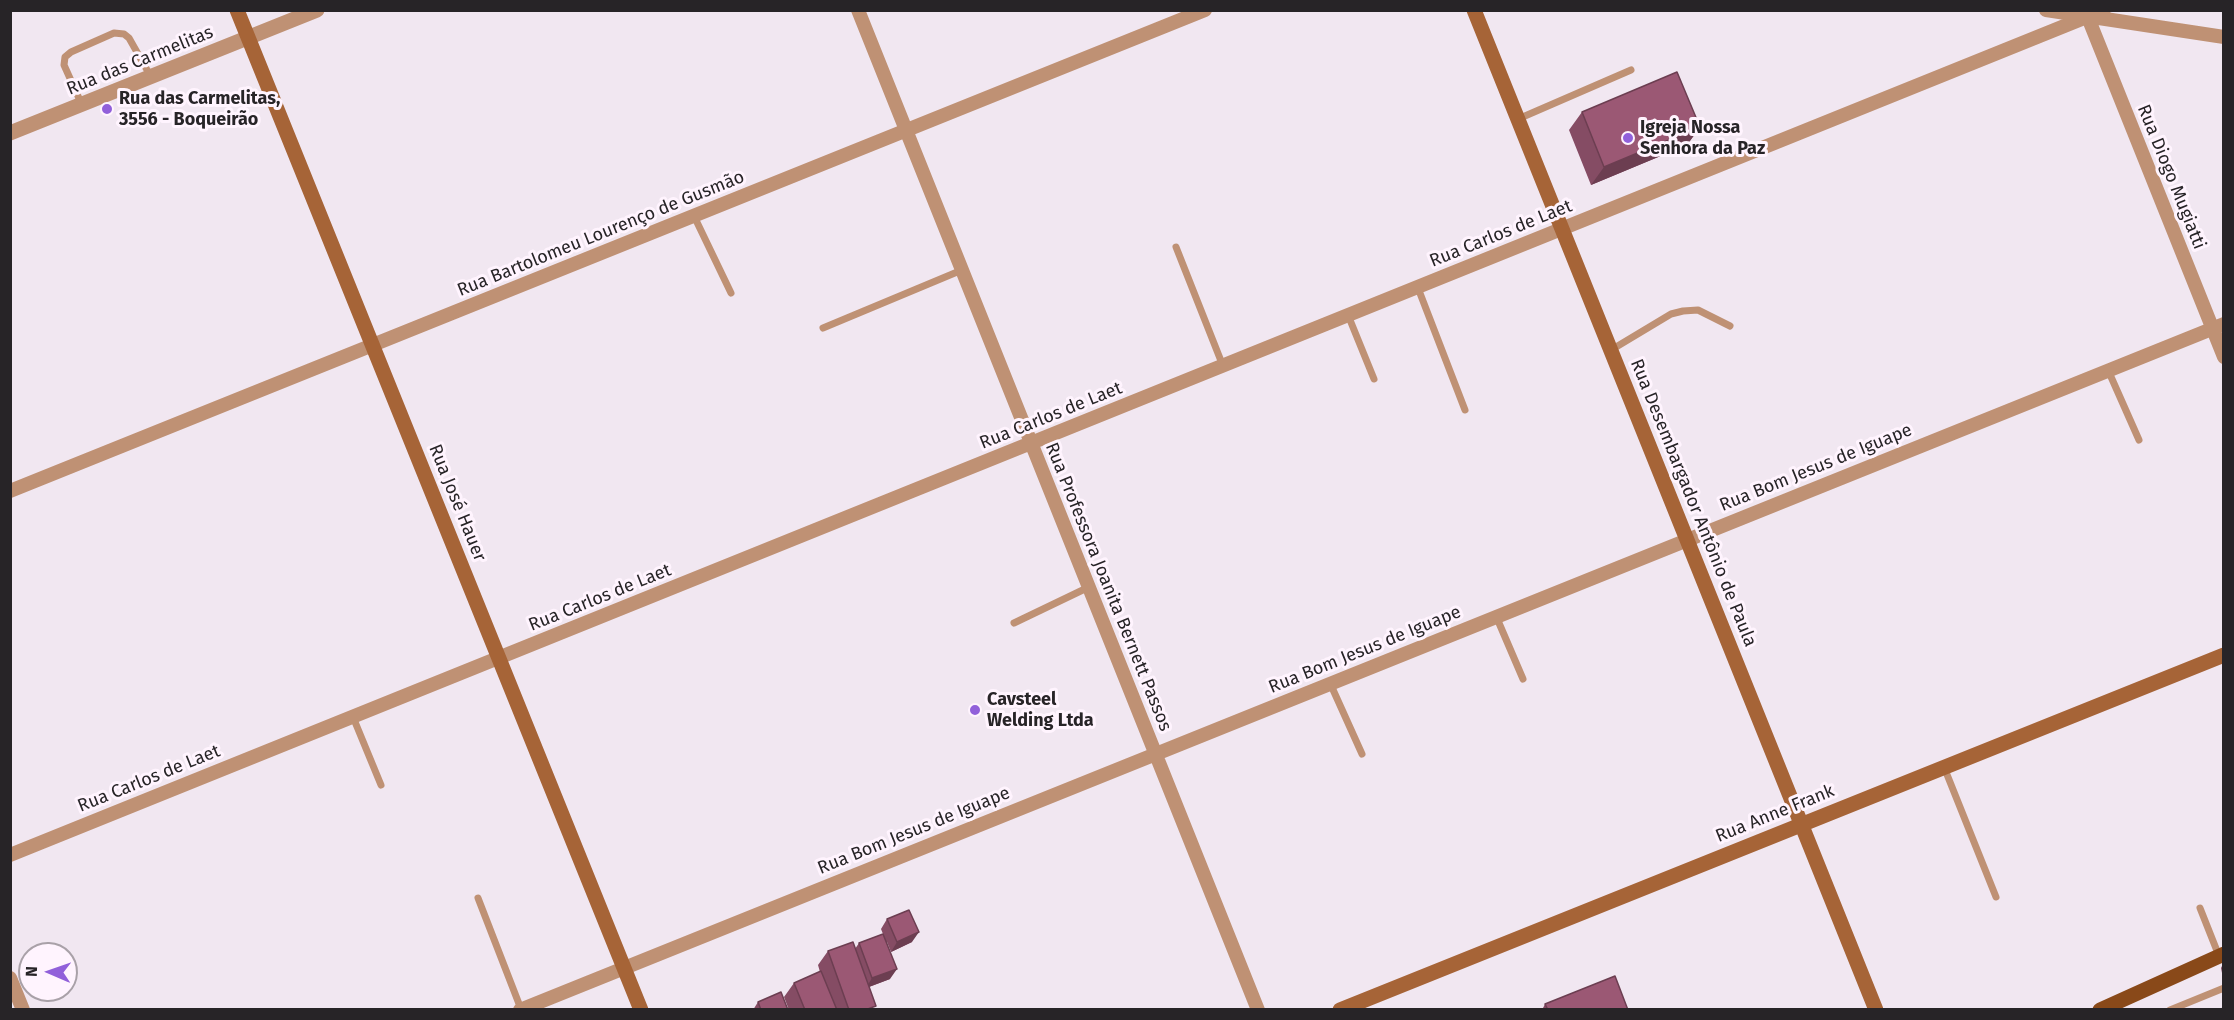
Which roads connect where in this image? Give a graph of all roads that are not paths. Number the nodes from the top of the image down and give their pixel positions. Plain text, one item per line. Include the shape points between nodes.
1 (237, 10) edge
2 (317, 10) edge
3 (858, 10) edge
4 (1205, 10) edge
5 (1474, 10) edge
6 (2046, 10) edge
7 (2104, 10) edge
8 (2086, 14) edge
9 (2223, 37) edge
10 (249, 38) junction
11 (1631, 70) dead end
12 (151, 77) junction
13 (82, 105) junction
14 (1518, 119) junction
15 (906, 131) junction
16 (10, 134) edge
17 (694, 216) junction
18 (1562, 229) junction
19 (1176, 247) dead end
20 (962, 270) junction
21 (1418, 288) junction
22 (731, 293) dead end
23 (1348, 315) junction
24 (1730, 326) dead end
25 (2218, 327) edge
26 (823, 328) dead end
27 (373, 345) junction
28 (1611, 351) junction
29 (2223, 357) edge
30 (1223, 366) junction
31 (2108, 370) junction
32 (1374, 379) dead end
33 (1465, 410) dead end
34 (2139, 440) dead end
35 (1031, 443) junction
36 (10, 491) edge
37 (1687, 540) junction
38 (1089, 587) junction
39 (1496, 616) junction
40 (1014, 623) dead end
41 (2223, 655) edge
42 (499, 658) junction
43 (1522, 679) dead end
44 (1330, 683) junction
45 (353, 717) junction
46 (1156, 753) junction
47 (1362, 754) dead end
48 (1944, 767) junction
49 (381, 784) dead end
50 (1802, 824) junction
51 (10, 855) edge
52 (1996, 897) dead end
53 (478, 898) dead end
54 (2200, 908) dead end
55 (2221, 955) edge
56 (624, 967) junction
57 (10, 978) edge
58 (2223, 988) edge
59 (520, 1009) edge
60 (1873, 1009) edge
61 (23, 1010) edge
62 (641, 1010) edge
63 (1258, 1010) edge
64 (1340, 1010) edge
65 (2100, 1010) edge
66 (2170, 1010) edge

1 - 10 main road, Rua José Hauer
2 - 10 street, Rua das Carmelitas
3 - 15 street, Rua Professora Joanita Bernett Passos
4 - 15 street, Rua Bartolomeu Lourenço de Gusmão
5 - 14 main road, Rua Desembargador Antônio de Paula
6 - 8 street
7 - 8 street, Rua Carlos de Laet
8 - 9 street
8 - 18 street, Rua Carlos de Laet
8 - 25 street, Rua Diogo Mugiatti
10 - 12 street, Rua das Carmelitas
10 - 27 main road, Rua José Hauer
11 - 14 lane
12 - 13 street, Rua das Carmelitas
12 - 13 lane via 129,38 124,33 114,33 66,57 64,64
13 - 16 street, Rua das Carmelitas
14 - 18 main road, Rua Desembargador Antônio de Paula
15 - 17 street, Rua Bartolomeu Lourenço de Gusmão
15 - 20 street, Rua Professora Joanita Bernett Passos
17 - 22 lane
17 - 27 street, Rua Bartolomeu Lourenço de Gusmão
18 - 21 street, Rua Carlos de Laet
18 - 28 main road, Rua Desembargador Antônio de Paula
19 - 30 lane
20 - 26 lane
20 - 35 street, Rua Professora Joanita Bernett Passos
21 - 23 street, Rua Carlos de Laet
21 - 33 lane
23 - 30 street, Rua Carlos de Laet
23 - 32 lane
24 - 28 lane via 1698,310 1683,311 1671,314
25 - 29 street, Rua Diogo Mugiatti
25 - 31 street, Rua Bom Jesus de Iguape
27 - 36 street, Rua Bartolomeu Lourenço de Gusmão
27 - 42 main road, Rua José Hauer
28 - 37 main road, Rua Desembargador Antônio de Paula
30 - 35 street, Rua Carlos de Laet
31 - 34 lane
31 - 37 street, Rua Bom Jesus de Iguape
35 - 38 street, Rua Professora Joanita Bernett Passos
35 - 42 street, Rua Carlos de Laet
37 - 39 street, Rua Bom Jesus de Iguape
37 - 50 main road, Rua Desembargador Antônio de Paula
38 - 40 lane
38 - 46 street, Rua Professora Joanita Bernett Passos
39 - 43 lane
39 - 44 street, Rua Bom Jesus de Iguape
41 - 48 main road, Rua Anne Frank
42 - 45 street, Rua Carlos de Laet
42 - 56 main road, Rua José Hauer
44 - 46 street, Rua Bom Jesus de Iguape
44 - 47 lane
45 - 49 lane
45 - 51 street, Rua Carlos de Laet
46 - 56 street, Rua Bom Jesus de Iguape
46 - 63 street, Rua Professora Joanita Bernett Passos
48 - 50 main road, Rua Anne Frank
48 - 52 lane
50 - 60 main road, Rua Desembargador Antônio de Paula
50 - 64 main road, Rua Anne Frank
53 - 59 lane
54 - 55 lane
55 - 65 main road
56 - 59 street, Rua Bom Jesus de Iguape
56 - 62 main road, Rua José Hauer
57 - 61 street
58 - 66 lane

